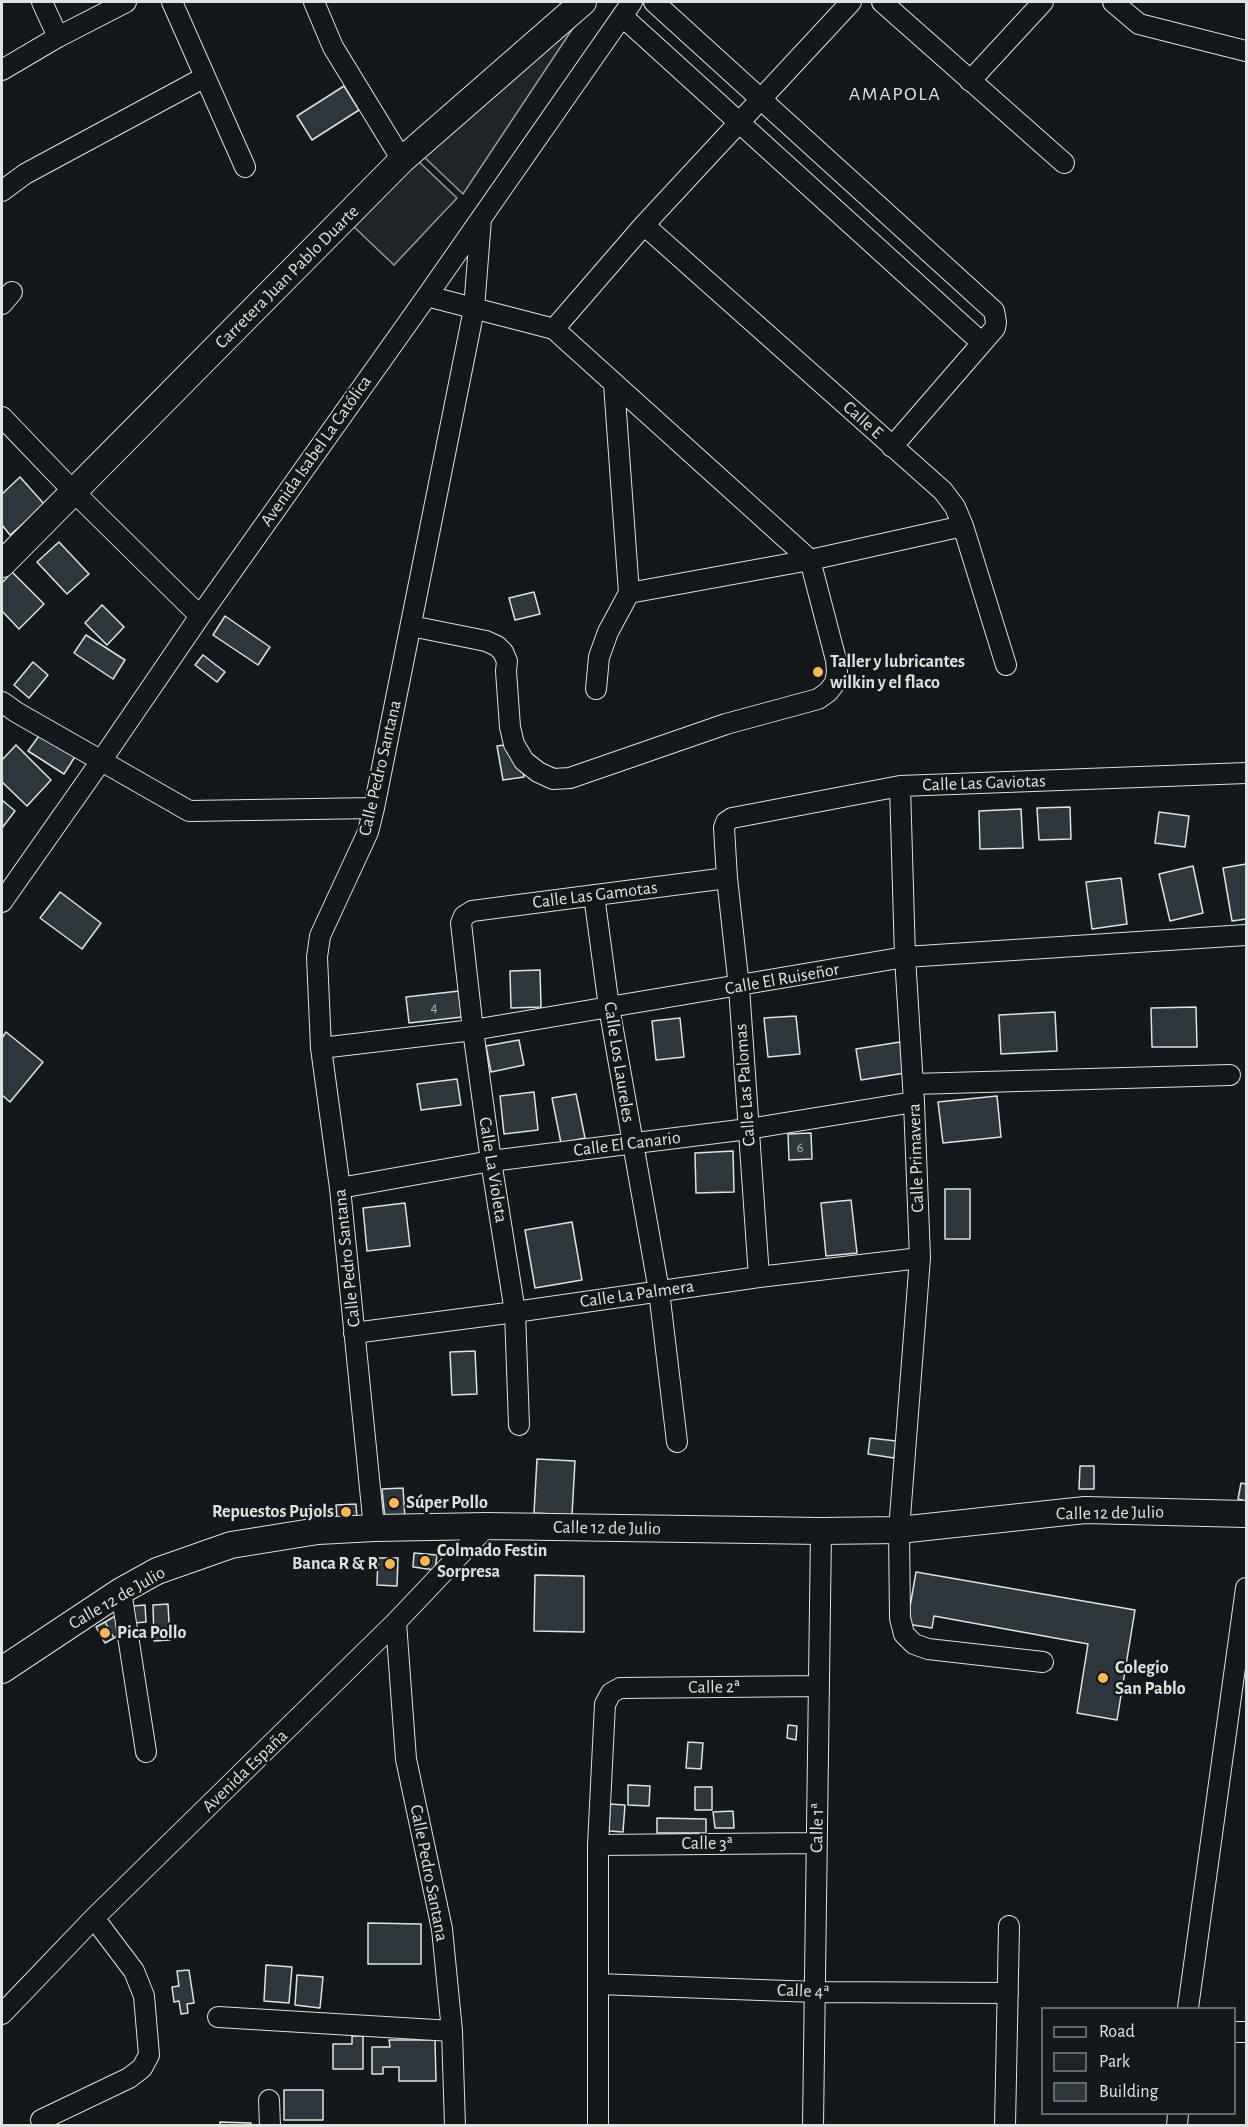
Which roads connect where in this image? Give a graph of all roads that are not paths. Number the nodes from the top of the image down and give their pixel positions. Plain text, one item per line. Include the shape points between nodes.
1 (42, 2) edge
2 (126, 2) edge
3 (172, 2) edge
4 (314, 2) edge
5 (583, 2) edge
6 (654, 2) edge
7 (851, 2) edge
8 (882, 2) edge
9 (1042, 2) edge
10 (1113, 2) edge
11 (627, 9) edge
12 (58, 37) junction
13 (1246, 51) edge
14 (2, 70) edge
15 (205, 77) junction
16 (970, 81) junction
17 (761, 98) junction
18 (739, 122) junction
19 (402, 160) junction
20 (1064, 163) dead end
21 (245, 167) dead end
22 (2, 191) edge
23 (480, 219) junction
24 (644, 225) junction
25 (427, 296) junction
26 (474, 309) junction
27 (554, 329) junction
28 (982, 343) junction
29 (614, 384) junction
30 (2, 417) edge
31 (8, 436) edge
32 (892, 447) junction
33 (74, 492) junction
34 (963, 526) junction
35 (810, 560) junction
36 (2, 564) edge
37 (629, 593) junction
38 (200, 615) junction
39 (411, 626) junction
40 (1006, 665) dead end
41 (596, 689) dead end
42 (2, 702) edge
43 (101, 761) junction
44 (1246, 774) edge
45 (900, 786) junction
46 (374, 808) junction
47 (726, 822) joint
48 (727, 878) junction
49 (594, 895) junction
50 (2, 902) edge
51 (464, 916) joint
52 (1246, 935) edge
53 (905, 957) junction
54 (739, 987) junction
55 (609, 1007) junction
56 (473, 1030) junction
57 (321, 1048) junction
58 (1230, 1075) dead end
59 (913, 1093) junction
60 (748, 1129) junction
61 (632, 1143) junction
62 (491, 1161) junction
63 (340, 1188) junction
64 (920, 1258) junction
65 (759, 1277) junction
66 (659, 1291) junction
67 (515, 1312) junction
68 (354, 1333) junction
69 (519, 1425) dead end
70 (677, 1442) dead end
71 (1246, 1514) edge
72 (487, 1526) junction
73 (374, 1527) junction
74 (899, 1530) junction
75 (821, 1531) junction
76 (1246, 1588) edge
77 (121, 1591) junction
78 (396, 1622) junction
79 (1043, 1662) dead end
80 (2, 1670) edge
81 (819, 1686) junction
82 (147, 1752) dead end
83 (817, 1844) junction
84 (598, 1845) junction
85 (94, 1918) junction
86 (1009, 1926) dead end
87 (598, 1984) junction
88 (815, 1992) junction
89 (1008, 1993) junction
90 (1188, 2007) edge
91 (2, 2014) edge
92 (218, 2017) dead end
93 (452, 2031) junction
94 (269, 2100) dead end
95 (41, 2120) dead end
96 (270, 2126) edge
97 (455, 2126) edge
98 (598, 2126) edge
99 (813, 2126) edge
100 (1005, 2126) edge

1 - 12 street
2 - 12 street
3 - 15 street
4 - 19 street via 333,47
5 - 19 main road, Carretera Juan Pablo Duarte
6 - 17 street
7 - 17 street
8 - 16 street
9 - 16 street
10 - 13 street via 1139,24
11 - 18 street
11 - 23 street, Avenida Isabel La Católica
12 - 14 street
15 - 21 street
15 - 22 street via 25,174
16 - 20 street
17 - 18 street
17 - 28 street via 990,306 996,317 995,328
18 - 24 street
18 - 28 street
19 - 33 main road, Carretera Juan Pablo Duarte
23 - 25 street, Avenida Isabel La Católica
23 - 26 street, Calle Pedro Santana
24 - 27 street
24 - 32 street, Calle E
25 - 26 street
25 - 38 street, Avenida Isabel La Católica
26 - 27 street
26 - 39 street, Calle Pedro Santana
27 - 29 street
28 - 32 street
29 - 35 street
29 - 37 street
30 - 31 street
31 - 33 street
32 - 34 street, Calle E via 943,491
33 - 36 main road, Carretera Juan Pablo Duarte
33 - 38 street
34 - 35 street
34 - 40 street, Calle E
35 - 37 street
35 - 39 street via 836,660 835,683 828,692 818,699 726,724 570,778 553,780 538,772 524,761 514,744 507,661 497,646
37 - 41 street via 599,657
38 - 43 street, Avenida Isabel La Católica
39 - 46 street, Calle Pedro Santana
42 - 43 street
43 - 46 street via 189,811
43 - 50 street, Avenida Isabel La Católica
44 - 45 street, Calle Las Gaviotas
45 - 47 street, Calle Las Gaviotas
45 - 53 street, Calle Primavera
46 - 57 street, Calle Pedro Santana via 368,831 320,936 317,957
47 - 48 street, Calle Las Palomas
48 - 49 street, Calle Las Gamotas
48 - 54 street, Calle Las Palomas
49 - 51 street, Calle Las Gamotas via 472,911
49 - 55 street, Calle Los Laureles
51 - 56 street, Calle La Violeta via 461,923
52 - 53 street, Calle El Ruiseñor
53 - 54 street, Calle El Ruiseñor
53 - 59 street, Calle Primavera
54 - 55 street, Calle El Ruiseñor
54 - 60 street, Calle Las Palomas
55 - 56 street, Calle El Ruiseñor
55 - 61 street, Calle Los Laureles
56 - 57 street, Calle El Ruiseñor
56 - 62 street, Calle La Violeta
57 - 63 street, Calle Pedro Santana
58 - 59 street, Calle El Canario
59 - 60 street, Calle El Canario
59 - 64 street, Calle Primavera
60 - 61 street, Calle El Canario
60 - 65 street, Calle Las Palomas
61 - 62 street, Calle El Canario
61 - 66 street, Calle Los Laureles
62 - 63 street, Calle El Canario
62 - 67 street, Calle La Violeta
63 - 68 street, Calle Pedro Santana
64 - 65 street, Calle La Palmera
64 - 74 street, Calle Primavera
65 - 66 street, Calle La Palmera
66 - 67 street, Calle La Palmera
66 - 70 street, Calle Los Laureles
67 - 68 street, Calle La Palmera
67 - 69 street, Calle La Violeta
68 - 73 street, Calle Pedro Santana
71 - 74 main road, Calle 12 de Julio via 1085,1510
72 - 73 main road, Calle 12 de Julio
72 - 75 main road, Calle 12 de Julio
72 - 78 street, Avenida España
73 - 77 main road, Calle 12 de Julio via 318,1531 231,1545 157,1571
74 - 75 main road, Calle 12 de Julio
74 - 79 street, Calle Primavera via 900,1617 904,1634 914,1644 928,1649
75 - 81 street, Calle 1ª
76 - 90 street
77 - 80 main road, Calle 12 de Julio
77 - 82 street
78 - 85 street, Avenida España
78 - 93 street, Calle Pedro Santana via 405,1759 442,1929
81 - 83 street, Calle 1ª
81 - 84 street, Calle 2ª via 620,1688 610,1694 605,1704
83 - 84 street, Calle 3ª
83 - 88 street, Calle 1ª
84 - 87 street
85 - 91 street, Avenida España
85 - 95 street via 134,1971 144,1996 149,2055 142,2068 129,2078
86 - 89 street
87 - 88 street, Calle 4ª
87 - 98 street
88 - 89 street, Calle 4ª
88 - 99 street, Calle 1ª
89 - 100 street
92 - 93 street
93 - 97 street, Calle Pedro Santana
94 - 96 street

